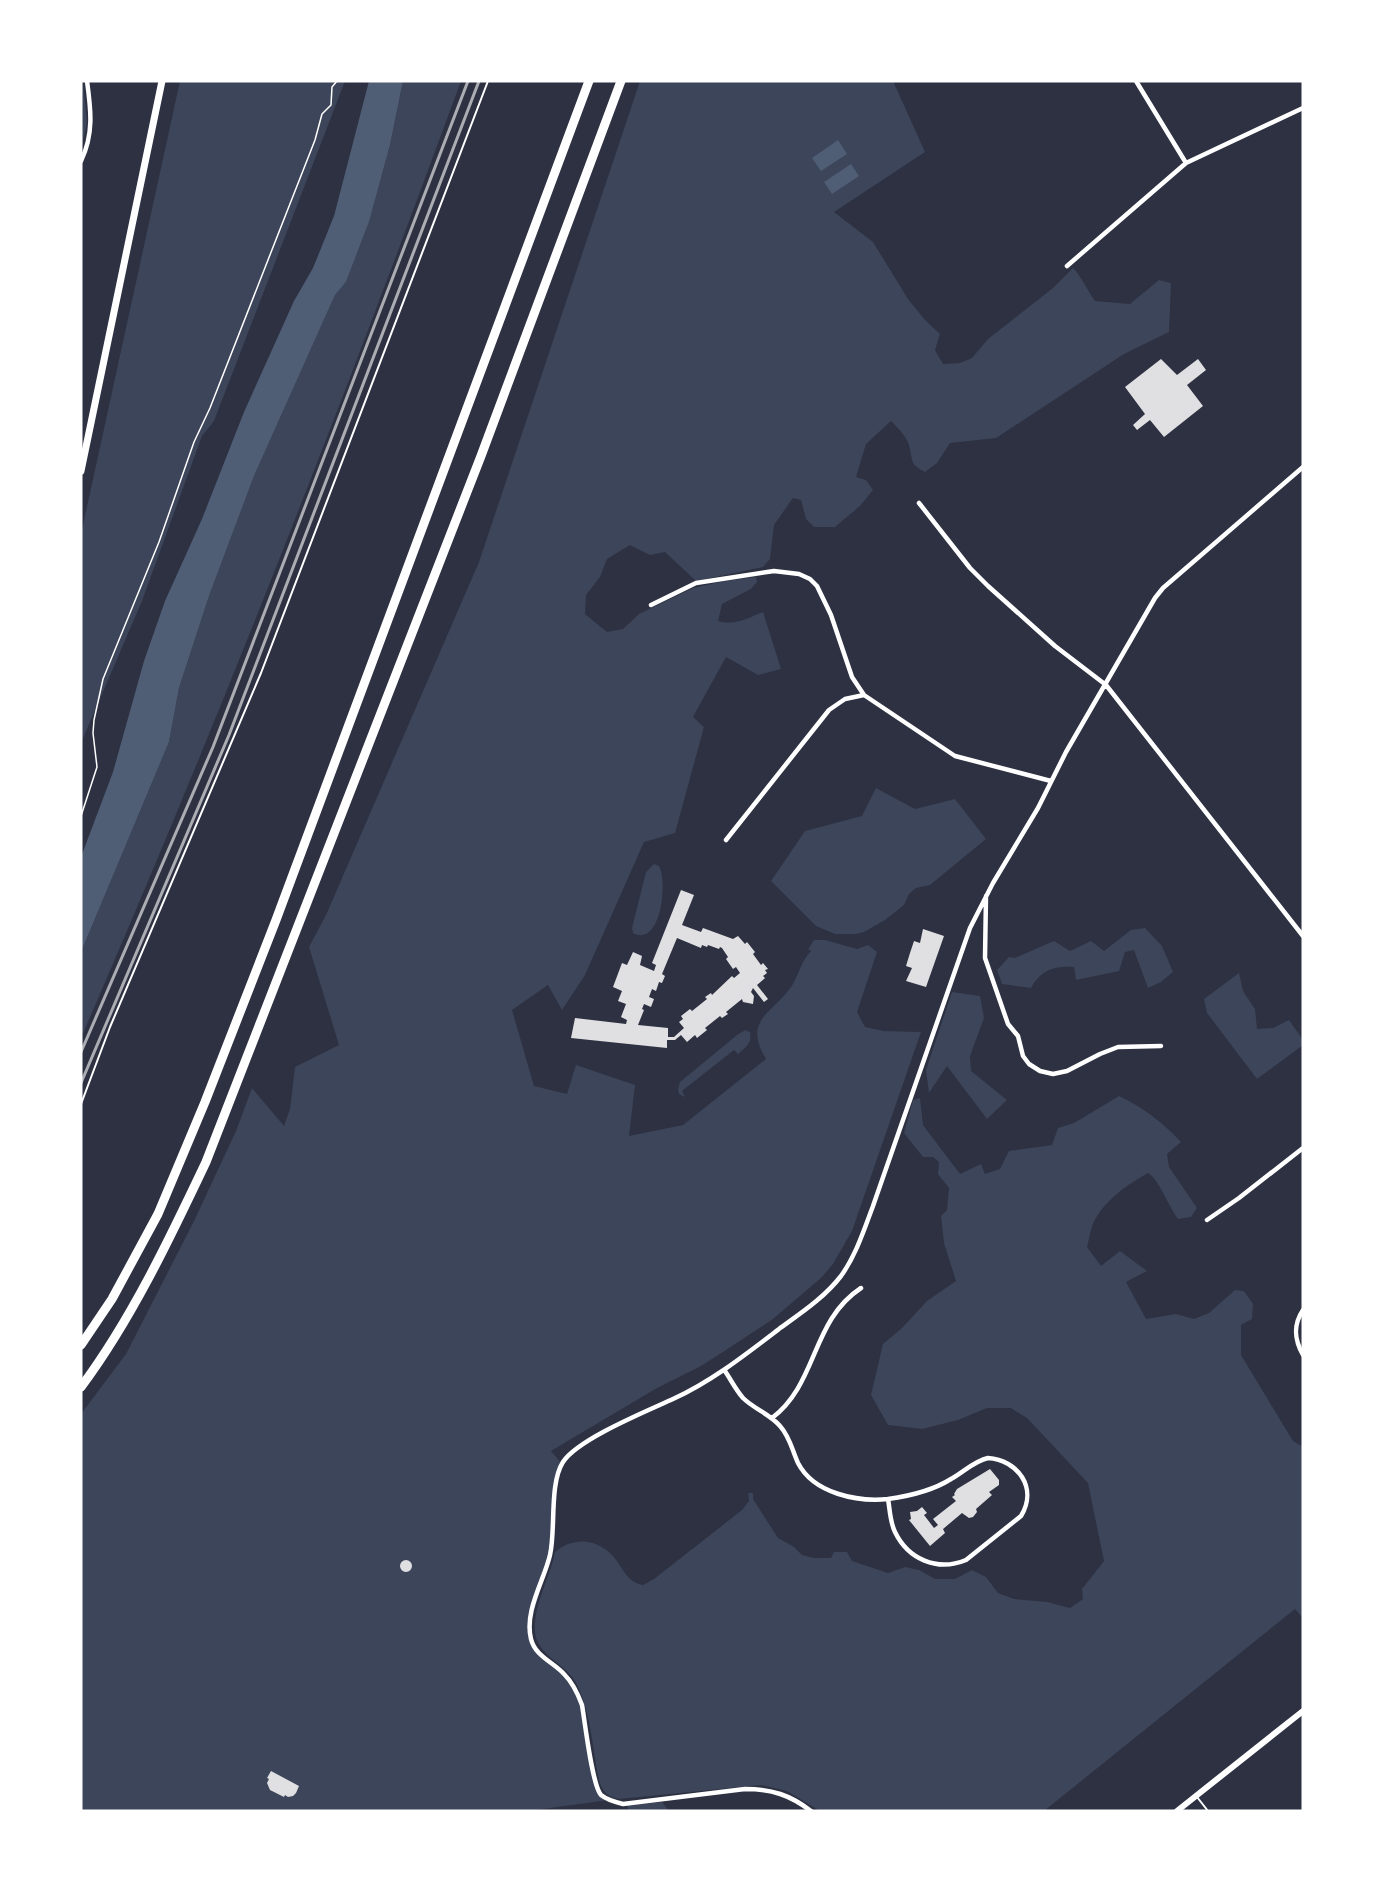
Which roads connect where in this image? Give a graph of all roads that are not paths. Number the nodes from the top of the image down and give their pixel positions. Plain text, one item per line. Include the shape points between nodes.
1 (87, 81) edge
2 (162, 81) edge
3 (488, 81) edge
4 (589, 81) edge
5 (621, 81) edge
6 (1136, 81) edge
7 (1303, 108) edge
8 (81, 161) edge
9 (1186, 163) junction
10 (1067, 266) dead end
11 (1303, 467) edge
12 (81, 471) edge
13 (919, 503) dead end
14 (651, 605) dead end
15 (1106, 685) junction
16 (864, 695) junction
17 (1051, 781) junction
18 (726, 840) dead end
19 (986, 894) junction
20 (1303, 936) edge
21 (1161, 1046) dead end
22 (81, 1104) edge
23 (1303, 1148) edge
24 (1207, 1220) dead end
25 (861, 1288) dead end
26 (1303, 1310) edge
27 (81, 1345) edge
28 (1303, 1355) edge
29 (725, 1371) junction
30 (81, 1387) edge
31 (772, 1418) junction
32 (888, 1499) junction
33 (1303, 1711) edge
34 (1197, 1797) junction
35 (811, 1811) edge
36 (1178, 1811) edge
37 (1208, 1811) edge

1 - 8 street via 92,117 88,146
2 - 12 main road
3 - 22 lane via 261,673 114,1017
4 - 27 highway via 205,1102 158,1214 112,1299
5 - 30 highway via 481,456 206,1162 129,1313
6 - 9 street
7 - 9 street
9 - 10 street
11 - 15 street via 1163,588
13 - 15 street via 988,586
14 - 16 street via 696,583 774,571 799,574 817,586 852,677
15 - 17 street
15 - 20 street
16 - 17 street via 955,756
16 - 18 street via 845,699 830,710
17 - 19 street
19 - 21 street via 985,958 1008,1024 1018,1036 1029,1064 1053,1074 1118,1047
19 - 29 street via 966,939 857,1248 828,1292
23 - 24 street
25 - 31 street via 835,1311 795,1394
26 - 28 street via 1295,1328
29 - 31 street via 744,1398
29 - 35 street via 635,1415 575,1450 562,1464 555,1489 552,1547 533,1608 530,1635 536,1651 565,1675 578,1695 599,1794 623,1804 761,1789 786,1795
31 - 32 street via 786,1433 800,1467 815,1482 856,1499
32 - 32 street via 894,1530 907,1549 926,1562 945,1566 966,1560 1019,1518 1028,1500 1017,1470 1005,1461 988,1458 927,1490
33 - 34 street
34 - 36 street
34 - 37 lane

